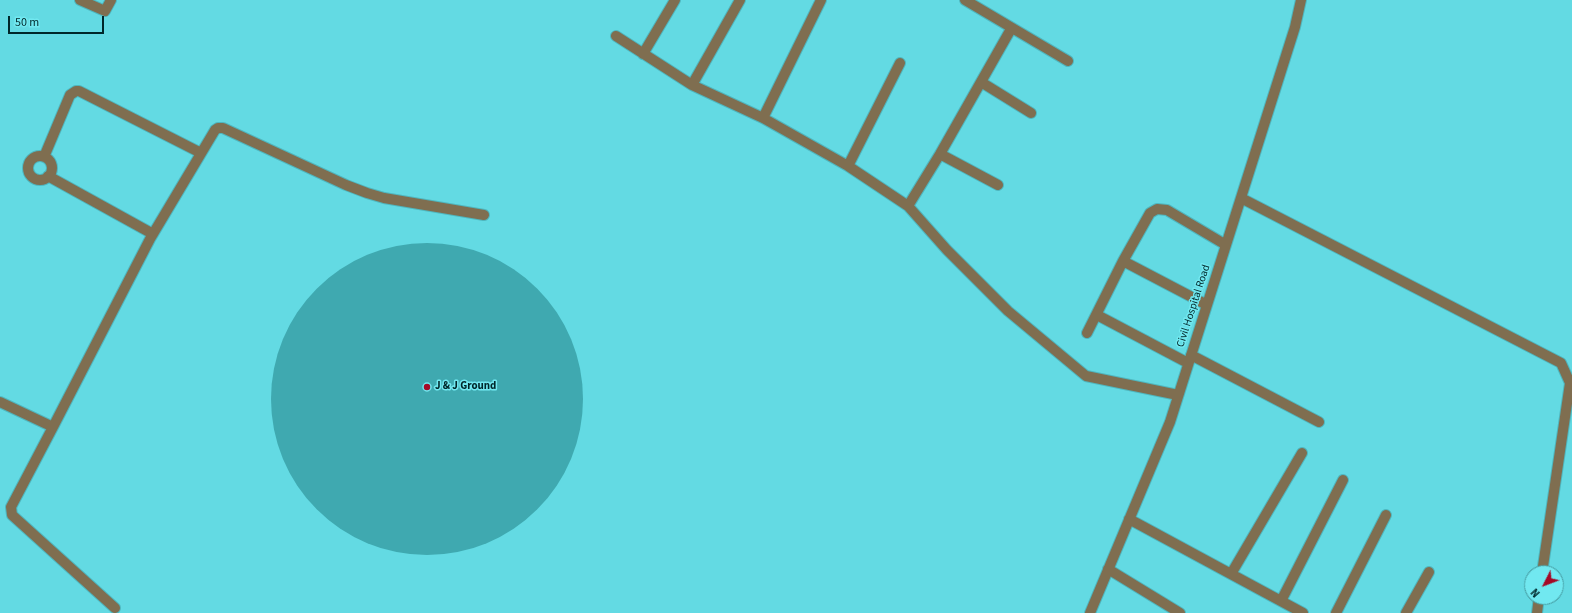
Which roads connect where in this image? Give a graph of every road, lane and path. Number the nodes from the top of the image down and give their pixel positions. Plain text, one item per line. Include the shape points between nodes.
1 (80, 0) edge
2 (111, 0) edge
3 (675, 0) edge
4 (740, 0) edge
5 (821, 0) edge
6 (964, 0) edge
7 (1302, 0) edge
8 (1011, 28) junction
9 (616, 36) dead end
10 (643, 54) junction
11 (1068, 61) dead end
12 (900, 63) dead end
13 (981, 82) junction
14 (692, 85) junction
15 (1031, 113) dead end
16 (763, 118) junction
17 (201, 153) junction
18 (940, 154) junction
19 (44, 157) junction
20 (848, 166) junction
21 (48, 176) junction
22 (998, 185) dead end
23 (1241, 198) junction
24 (908, 206) junction
25 (484, 215) dead end
26 (153, 234) junction
27 (1226, 245) junction
28 (1123, 261) junction
29 (1207, 305) junction
30 (1097, 315) junction
31 (1088, 333) dead end
32 (1190, 359) junction
33 (1178, 395) junction
34 (0, 402) edge
35 (1319, 422) dead end
36 (53, 427) junction
37 (1567, 442) edge
38 (1302, 453) dead end
39 (1343, 480) dead end
40 (1386, 515) dead end
41 (1129, 519) junction
42 (1544, 565) edge
43 (1108, 569) junction
44 (1429, 572) dead end
45 (1231, 574) junction
46 (1281, 601) junction
47 (115, 608) dead end
48 (1092, 612) edge
49 (1180, 613) edge
50 (1303, 613) edge
51 (1336, 613) edge
52 (1406, 613) edge

1 - 2 street via 105,11
3 - 10 street
4 - 14 street
5 - 16 street
6 - 8 street
7 - 23 street, Civil Hospital Road
8 - 11 street
8 - 13 street
9 - 10 street
10 - 14 street
12 - 20 street
13 - 15 street
13 - 18 street
14 - 16 street
16 - 20 street
17 - 19 street via 76,91 70,95
17 - 25 street via 215,130 223,128 367,193
17 - 26 street
18 - 22 street
18 - 24 street
19 - 21 street via 51,166
19 - 21 street via 33,158 28,168 31,175 38,179
20 - 24 street
21 - 26 street
23 - 27 street, Civil Hospital Road
23 - 37 street via 1561,363 1570,383
24 - 33 street via 947,250 1008,311 1086,376
26 - 36 street
27 - 28 street via 1168,210 1157,209 1150,213
27 - 29 street, Civil Hospital Road
28 - 29 street
28 - 30 street
29 - 32 street, Civil Hospital Road
30 - 31 street
30 - 32 street
32 - 33 street, Civil Hospital Road
32 - 35 street
33 - 41 street, Civil Hospital Road via 1170,422
34 - 36 street
36 - 47 street via 11,507 12,515
37 - 42 street
38 - 45 street
39 - 46 street
40 - 51 street
41 - 43 street, Civil Hospital Road
41 - 45 street
43 - 48 street, Civil Hospital Road
43 - 49 street
44 - 52 street
45 - 46 street
46 - 50 street

